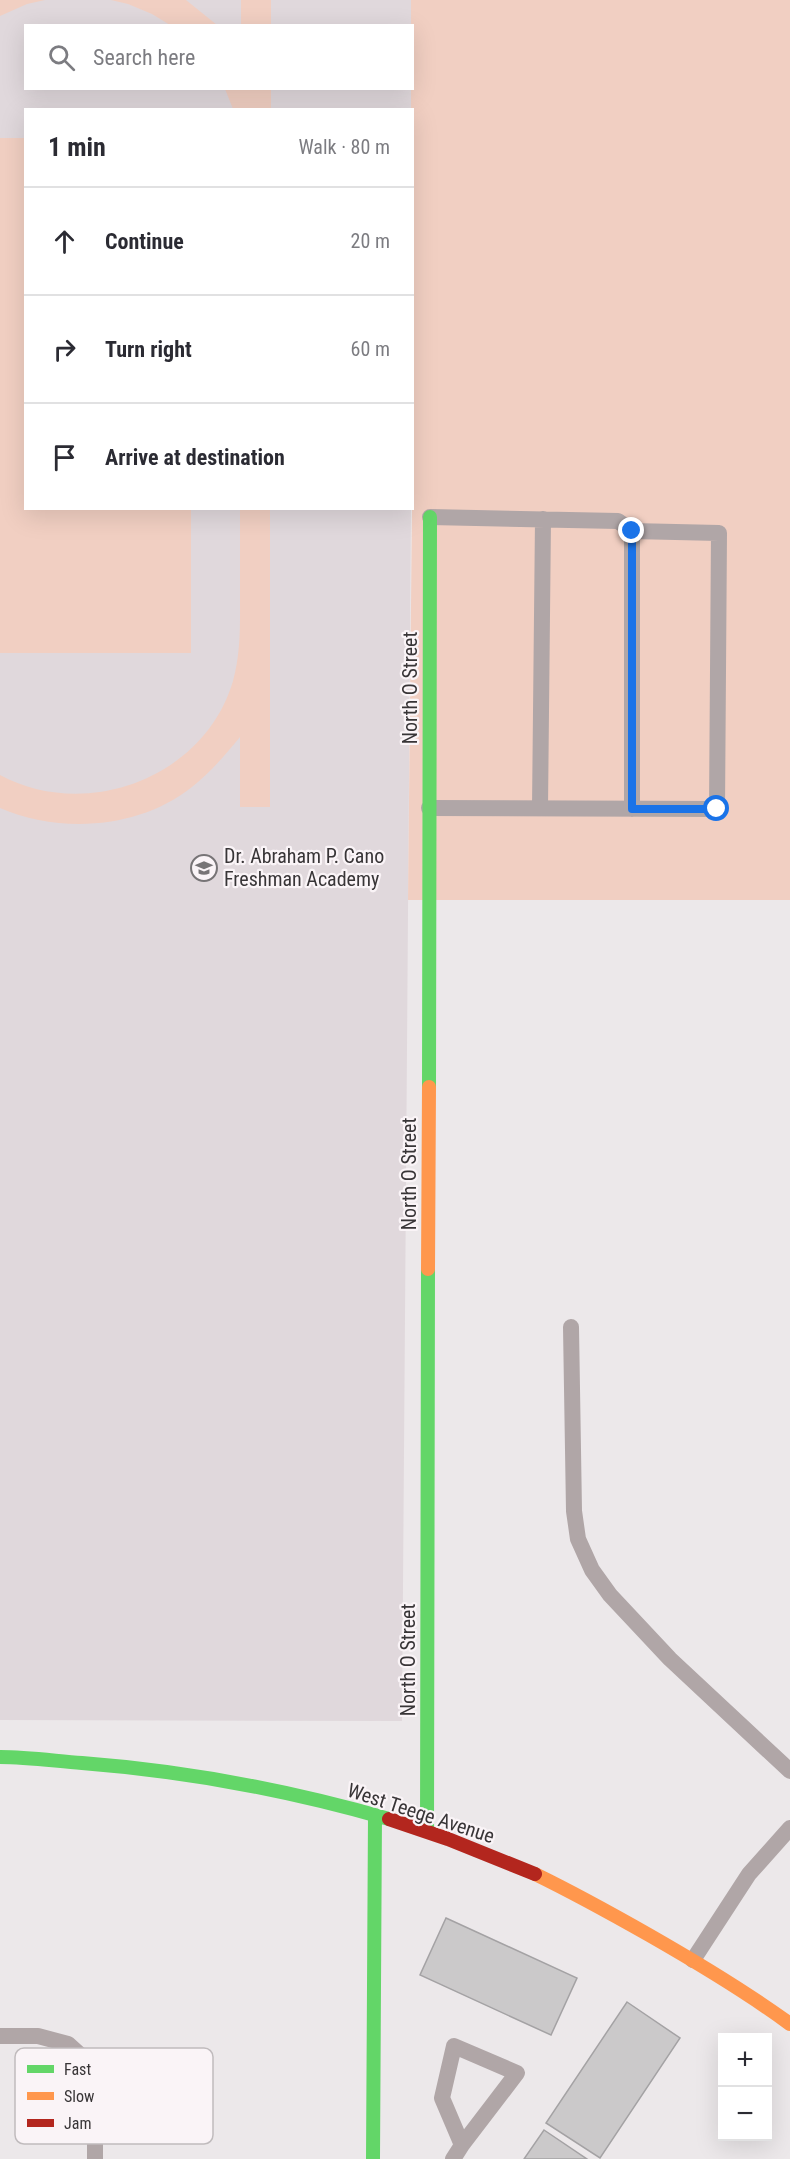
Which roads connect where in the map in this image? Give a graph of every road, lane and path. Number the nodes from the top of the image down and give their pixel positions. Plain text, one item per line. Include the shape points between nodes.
1 (430, 517) joint
2 (543, 519) junction
3 (632, 531) junction
4 (429, 808) junction
5 (540, 808) junction
6 (632, 809) junction
7 (571, 1326) dead end
8 (0, 1757) edge
9 (790, 1771) edge
10 (375, 1815) junction
11 (790, 1828) edge
12 (427, 1831) junction
13 (693, 1960) junction
14 (790, 2024) edge
15 (0, 2036) edge
16 (73, 2048) edge
17 (458, 2152) edge
18 (373, 2159) edge

1 - 2 lane
1 - 4 street, North O Street
2 - 3 lane via 618,521
2 - 5 lane
3 - 6 lane
3 - 6 lane via 719,533 717,809
4 - 5 lane
4 - 12 street, North O Street
5 - 6 lane
7 - 9 lane via 574,1510 578,1539 592,1570 670,1659
8 - 10 street, West Teege Avenue via 129,1765 245,1784
10 - 12 street, West Teege Avenue
10 - 18 street
11 - 13 lane via 749,1874
12 - 13 street, West Teege Avenue via 500,1859 583,1898
13 - 14 street, West Teege Avenue
15 - 16 lane via 38,2036
17 - 17 lane via 517,2073 454,2046 442,2098

